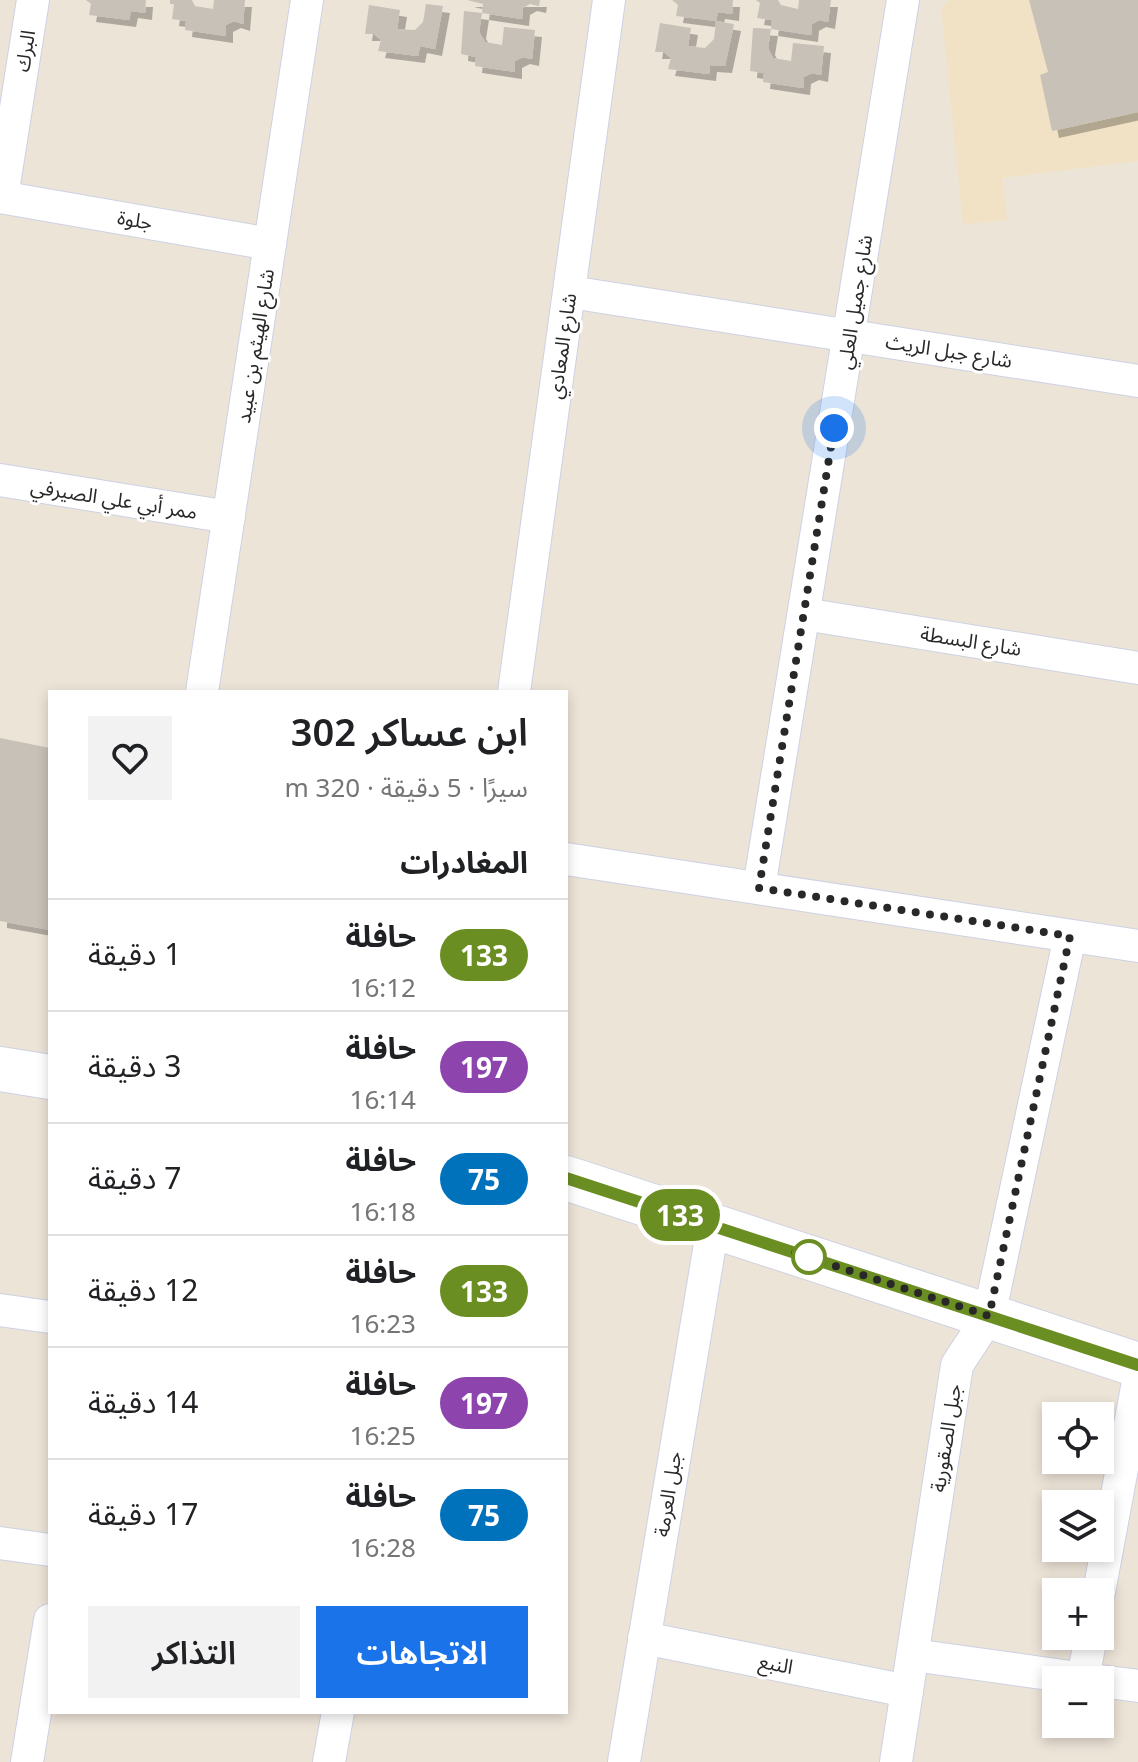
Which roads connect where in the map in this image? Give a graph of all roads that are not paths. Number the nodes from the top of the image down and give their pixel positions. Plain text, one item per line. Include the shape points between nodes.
1 (33, 0) edge
2 (307, 0) edge
3 (609, 0) edge
4 (903, 0) edge
5 (1, 197) edge
6 (270, 244) junction
7 (570, 292) junction
8 (849, 335) junction
9 (1138, 381) edge
10 (0, 480) edge
11 (229, 517) junction
12 (804, 614) junction
13 (1138, 668) edge
14 (202, 690) edge
15 (514, 690) edge
16 (568, 859) edge
17 (759, 888) junction
18 (1070, 936) junction
19 (1138, 946) edge
20 (0, 1069) edge
21 (48, 1077) edge
22 (568, 1179) edge
23 (713, 1226) junction
24 (0, 1310) edge
25 (989, 1316) junction
26 (48, 1317) edge
27 (1138, 1365) edge
28 (1138, 1382) edge
29 (0, 1543) edge
30 (48, 1550) edge
31 (1102, 1578) edge
32 (48, 1632) edge
33 (644, 1638) junction
34 (913, 1655) junction
35 (1042, 1673) edge
36 (1114, 1683) edge
37 (1138, 1686) edge
38 (907, 1691) junction
39 (338, 1714) edge
40 (27, 1762) edge
41 (329, 1762) edge
42 (624, 1762) edge
43 (896, 1762) edge

1 - 5 street, البرك
2 - 6 street, شارع الهيثم بن عبيد
3 - 7 street, شارع المعادي
4 - 8 street, شارع جميل العلي
5 - 6 street, جلوة
6 - 11 street, شارع الهيثم بن عبيد
7 - 8 street, شارع جبل الريث
7 - 15 street, شارع المعادي
8 - 9 street, شارع جبل الريث
8 - 12 street, شارع جميل العلي
10 - 11 street, ممر أبي علي الصيرفي
11 - 14 street, شارع الهيثم بن عبيد
12 - 13 street, شارع البسطة
12 - 17 street, شارع جميل العلي
16 - 17 street
17 - 18 street
18 - 19 street
18 - 25 street, جبل الصقورية
20 - 21 street
22 - 23 street
23 - 25 street
23 - 33 street, جبل العرمة
24 - 26 street
25 - 27 street
25 - 34 street, جبل الصقورية via 957,1365
28 - 31 street
29 - 30 street
32 - 40 street
33 - 38 street, النبع
33 - 42 street, جبل العرمة
34 - 35 street
34 - 38 street, جبل الصقورية
36 - 37 street
38 - 43 street, جبل الصقورية
39 - 41 street

